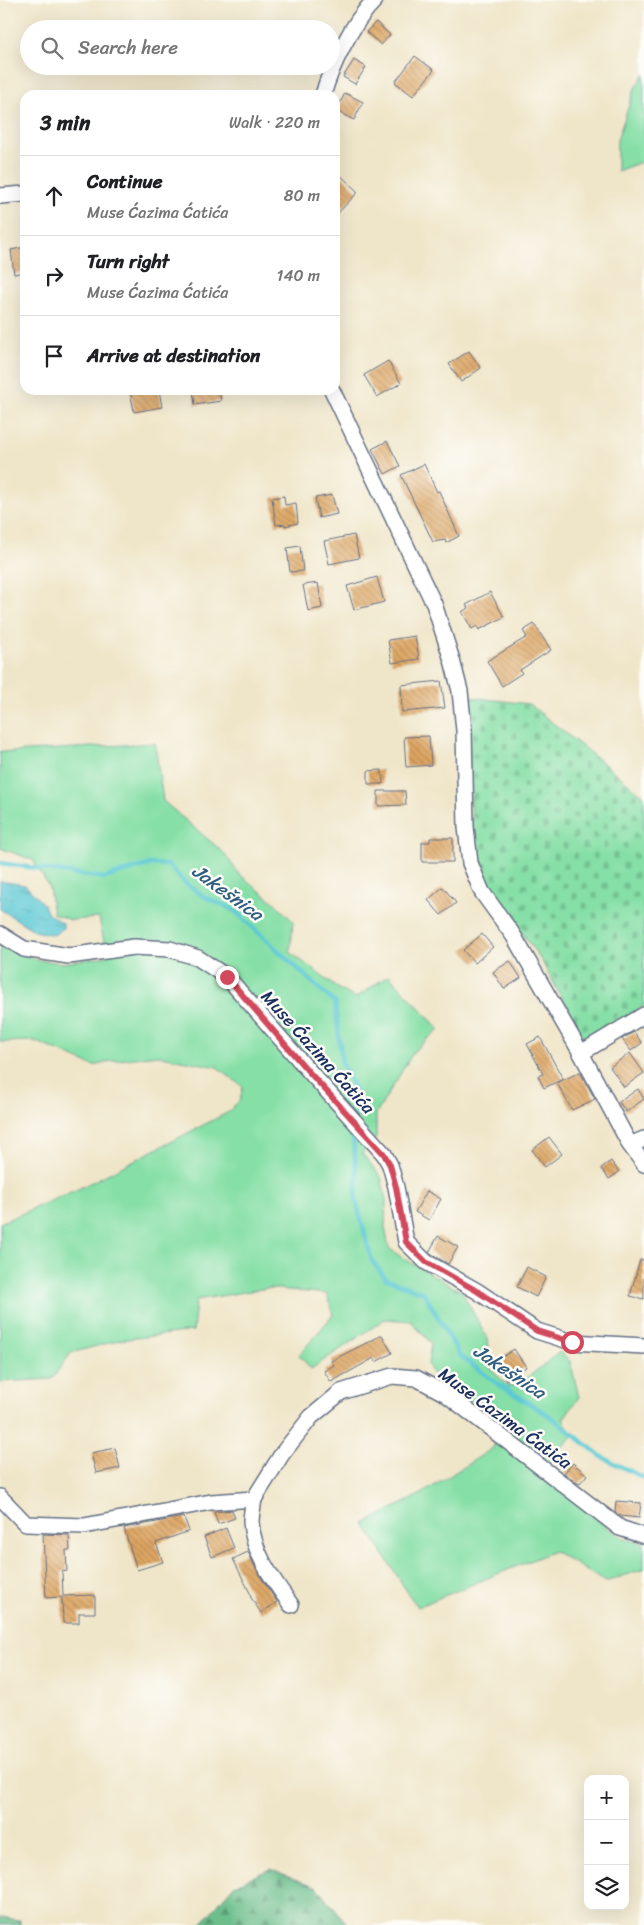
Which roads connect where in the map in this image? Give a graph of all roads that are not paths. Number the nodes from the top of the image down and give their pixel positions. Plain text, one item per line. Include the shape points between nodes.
1 (375, 0) edge
2 (340, 53) edge
3 (329, 75) edge
4 (324, 90) edge
5 (20, 194) edge
6 (0, 196) edge
7 (334, 395) edge
8 (0, 934) edge
9 (644, 1015) edge
10 (581, 1053) junction
11 (637, 1142) edge
12 (644, 1164) edge
13 (644, 1346) edge
14 (0, 1497) edge
15 (254, 1499) junction
16 (644, 1536) edge
17 (292, 1605) dead end

1 - 2 street
3 - 4 street
5 - 6 street
7 - 10 street via 434,604 452,660 460,691 464,730 470,863 482,892 514,936
8 - 13 street, Muse Ćazima Ćatića via 24,949 69,956 134,947 170,949 198,958 227,977 384,1154 396,1187 406,1242 426,1262 537,1331 572,1342
9 - 10 street
10 - 11 street
11 - 12 street
14 - 15 street via 26,1524 84,1526 211,1502
15 - 16 street, Muse Ćazima Ćatića via 282,1454 311,1417 341,1392 392,1376 416,1378 446,1394 620,1528
15 - 17 street via 252,1522 256,1546 272,1578

